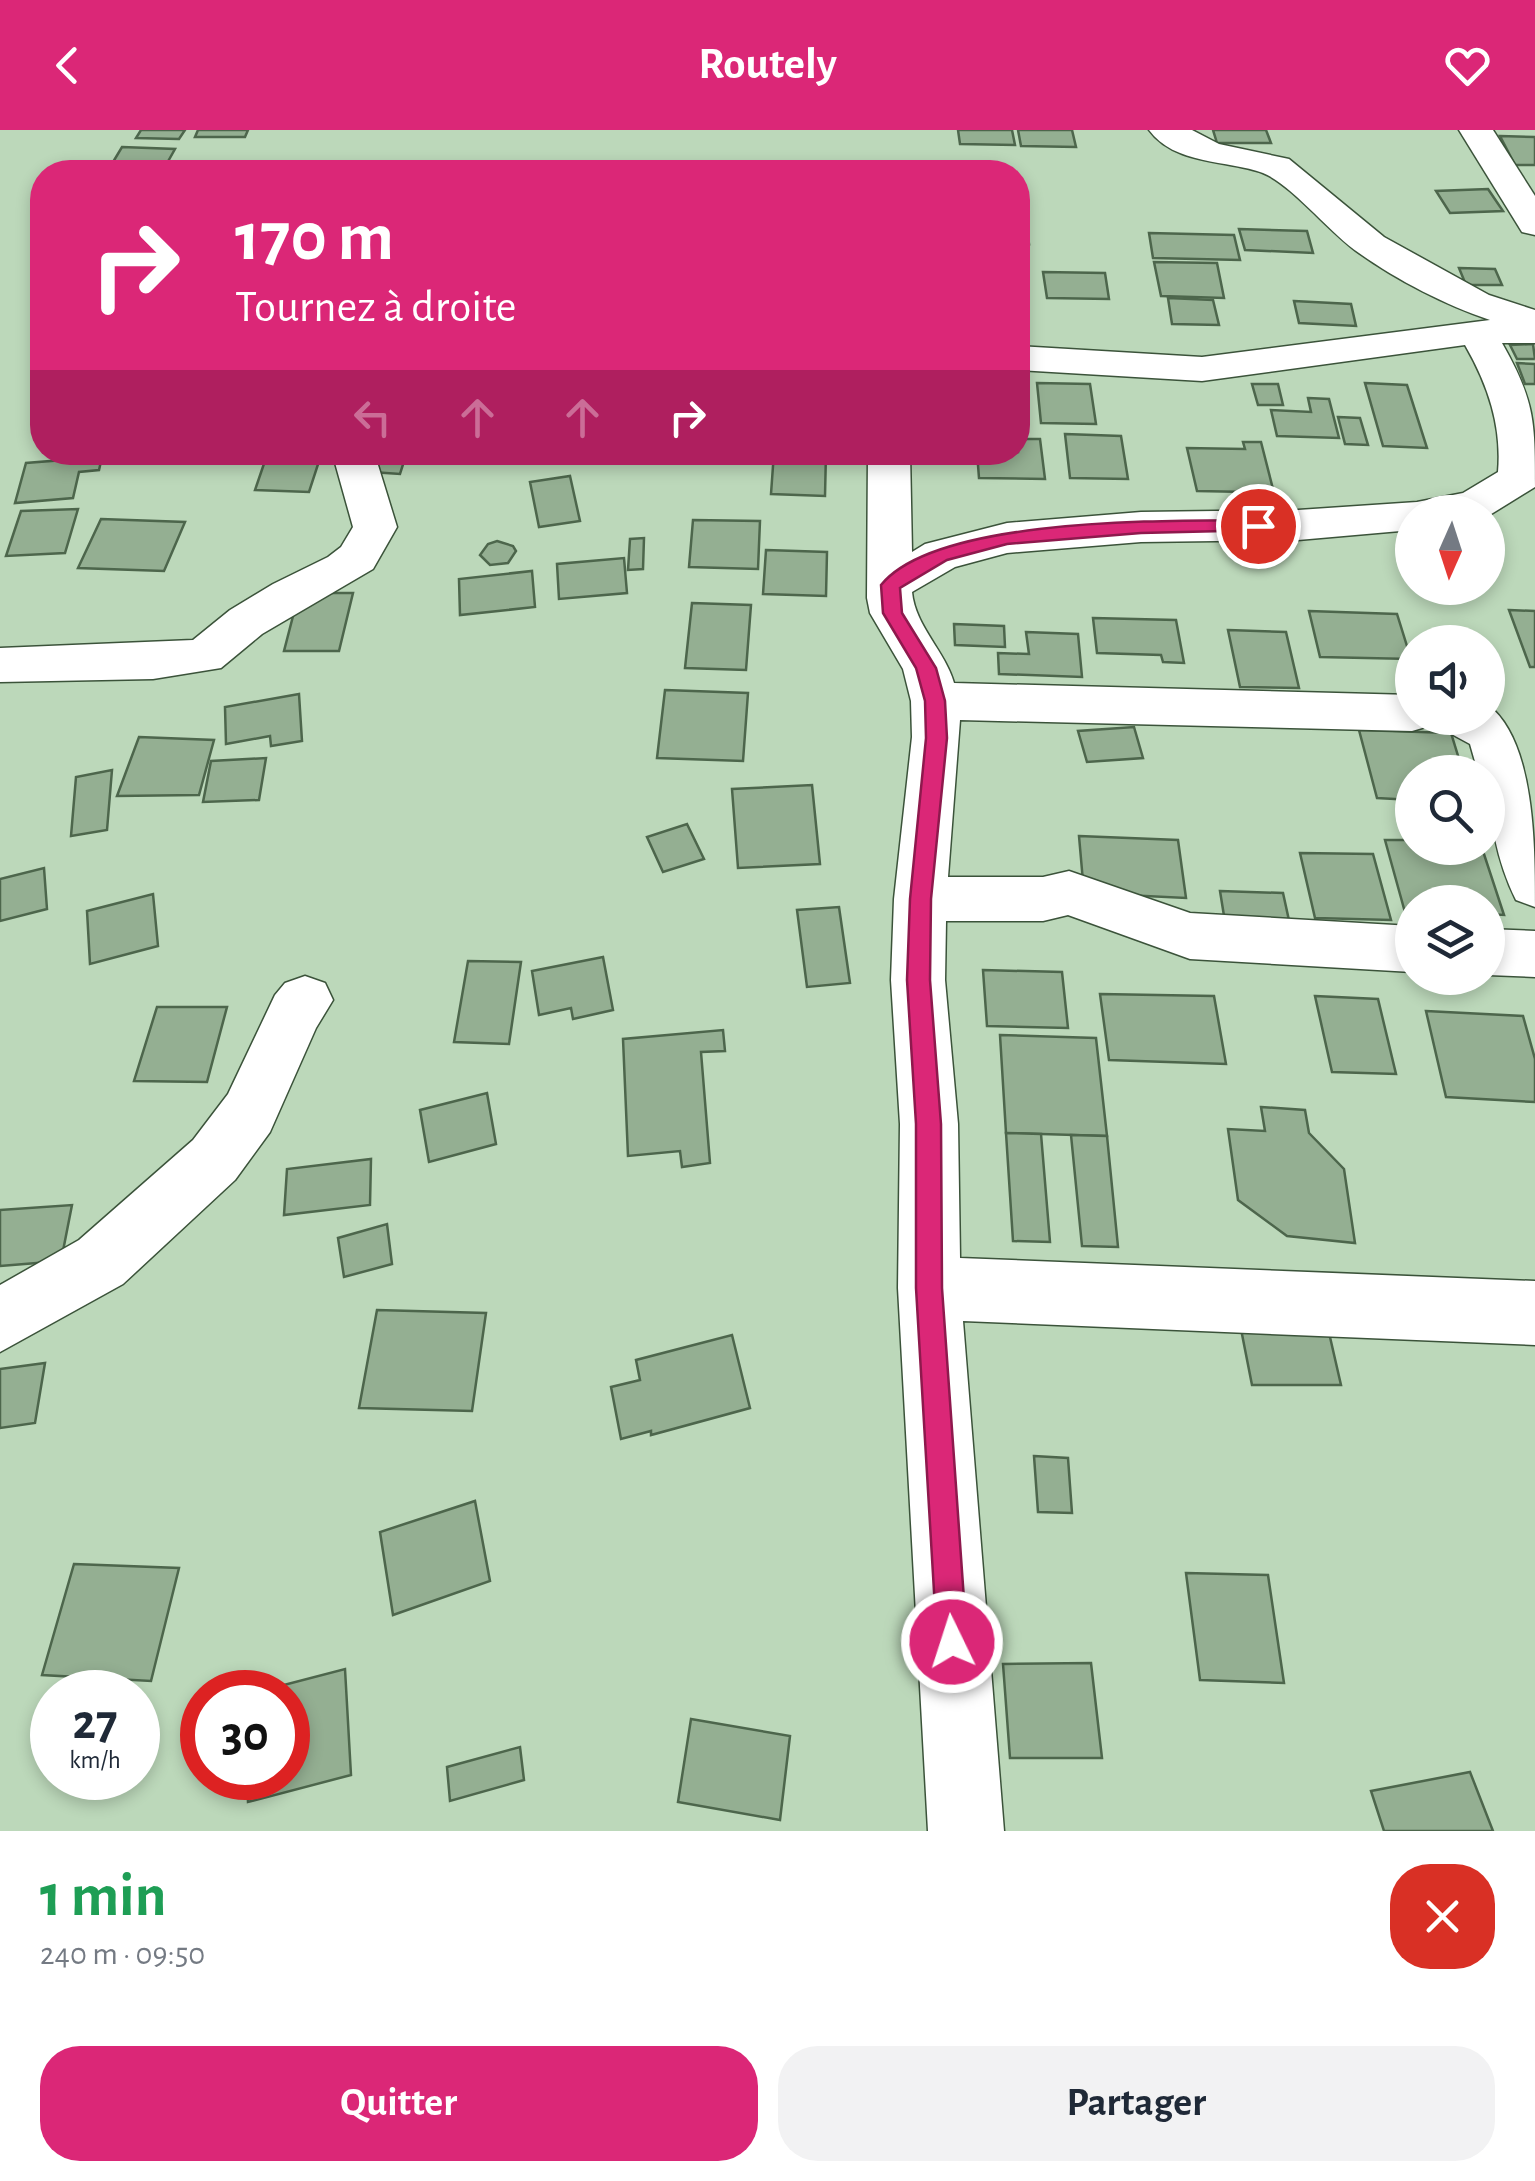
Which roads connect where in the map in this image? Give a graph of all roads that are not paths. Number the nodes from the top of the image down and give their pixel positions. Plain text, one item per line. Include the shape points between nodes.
1 (1166, 130) edge
2 (1476, 130) edge
3 (1535, 224) edge
4 (1535, 323) edge
5 (1535, 331) edge
6 (1476, 332) junction
7 (1030, 359) edge
8 (357, 465) edge
9 (889, 465) edge
10 (1491, 495) edge
11 (1395, 517) edge
12 (890, 585) junction
13 (0, 665) edge
14 (935, 701) junction
15 (1395, 713) edge
16 (1492, 735) edge
17 (1535, 885) edge
18 (920, 899) junction
19 (1395, 948) edge
20 (1505, 953) edge
21 (1535, 954) edge
22 (305, 1000) dead end
23 (929, 1288) junction
24 (1535, 1313) edge
25 (0, 1320) edge
26 (966, 1831) edge

1 - 4 street via 1209,152 1277,166 1372,244 1476,303
2 - 3 street
5 - 6 street
6 - 7 street via 1202,369
6 - 10 street via 1514,402 1522,460 1520,478
8 - 13 street via 376,526 357,558 246,622 206,656
9 - 12 street
11 - 12 street via 1007,538 941,555
12 - 14 street via 892,613 926,668
14 - 15 street
14 - 18 street
16 - 17 street
18 - 19 street via 1069,893 1190,936
18 - 23 street
20 - 21 street
22 - 25 street via 249,1113 214,1160 100,1262
23 - 24 street
23 - 26 street

